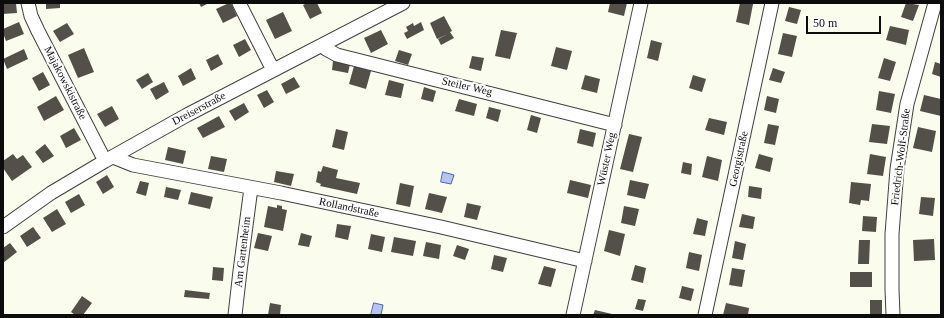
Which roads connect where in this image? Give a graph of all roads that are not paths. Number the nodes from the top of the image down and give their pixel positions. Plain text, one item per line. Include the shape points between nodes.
1 (28, 3) edge
2 (239, 3) edge
3 (641, 3) edge
4 (772, 3) edge
5 (934, 3) edge
6 (397, 4) edge
7 (322, 45) junction
8 (273, 70) junction
9 (615, 124) junction
10 (109, 159) junction
11 (251, 188) junction
12 (3, 227) edge
13 (585, 260) junction
14 (235, 315) edge
15 (573, 315) edge
16 (705, 315) edge
17 (893, 315) edge

1 - 10 street, Majakowskistraße via 38,31
2 - 8 street
3 - 9 street, Wüster Weg
4 - 16 street, Georgistraße
5 - 17 street, Friedrich-Wolf-Straße via 907,104 897,169 892,234
6 - 7 street, Dreiserstraße
7 - 8 street, Dreiserstraße
7 - 9 street, Steiler Weg via 337,54
8 - 10 street, Dreiserstraße
9 - 13 street, Wüster Weg
10 - 11 street, Rollandstraße
10 - 12 street, Dreiserstraße via 51,193
11 - 13 street, Rollandstraße
11 - 14 street, Am Gartenheim
13 - 15 street, Wüster Weg

